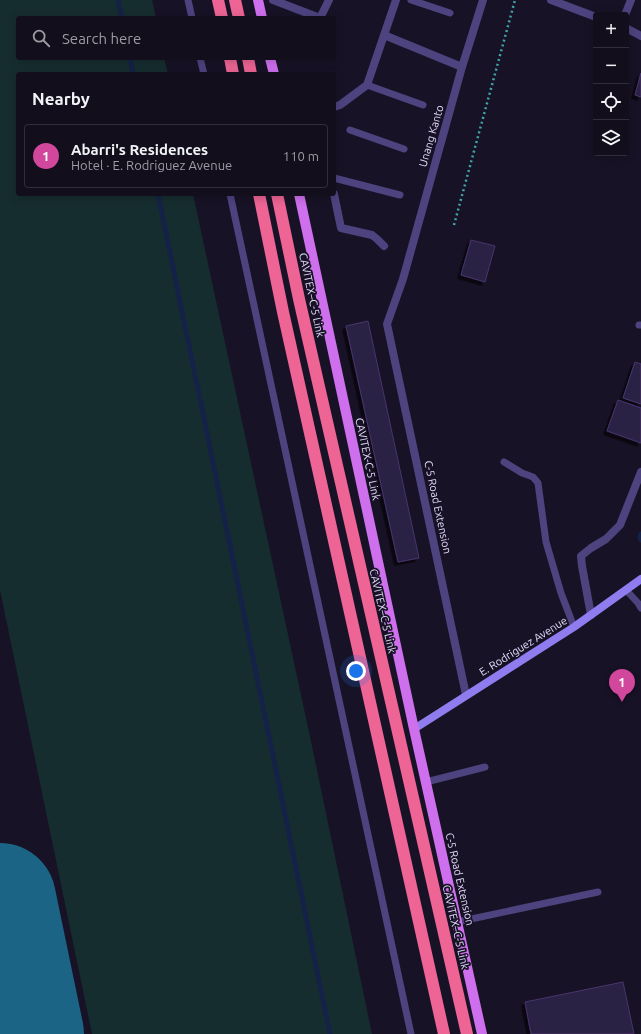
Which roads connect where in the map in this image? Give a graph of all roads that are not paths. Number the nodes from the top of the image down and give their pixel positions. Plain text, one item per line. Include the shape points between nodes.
1 (188, 0) edge
2 (218, 0) edge
3 (235, 0) edge
4 (258, 0) edge
5 (273, 0) edge
6 (329, 0) edge
7 (396, 0) edge
8 (412, 0) edge
9 (483, 0) edge
10 (551, 0) edge
11 (631, 0) edge
12 (626, 12) edge
13 (450, 13) dead end
14 (192, 16) edge
15 (222, 16) edge
16 (239, 16) edge
17 (262, 16) edge
18 (315, 16) edge
19 (321, 16) edge
20 (593, 16) edge
21 (629, 30) edge
22 (384, 35) junction
23 (641, 36) edge
24 (200, 60) edge
25 (230, 60) edge
26 (248, 60) edge
27 (270, 60) edge
28 (462, 67) junction
29 (204, 72) edge
30 (233, 72) edge
31 (251, 72) edge
32 (274, 72) edge
33 (367, 85) junction
34 (423, 104) dead end
35 (336, 106) edge
36 (350, 130) dead end
37 (404, 149) dead end
38 (336, 179) edge
39 (400, 195) dead end
40 (230, 196) edge
41 (258, 196) edge
42 (277, 196) edge
43 (299, 196) edge
44 (334, 196) edge
45 (384, 246) dead end
46 (387, 324) joint
47 (504, 462) dead end
48 (641, 472) edge
49 (641, 579) edge
50 (628, 589) junction
51 (641, 608) edge
52 (591, 615) junction
53 (574, 627) junction
54 (466, 695) junction
55 (414, 729) junction
56 (485, 767) dead end
57 (426, 782) junction
58 (598, 892) dead end
59 (457, 922) junction
60 (411, 1034) edge
61 (444, 1034) edge
62 (467, 1034) edge
63 (482, 1034) edge

1 - 14 lane
2 - 15 highway
3 - 16 highway
4 - 17 main road
5 - 18 street
6 - 19 street
7 - 22 street
8 - 13 lane
9 - 28 street, Unang Kanto
10 - 20 street
11 - 12 street
21 - 23 street
22 - 28 street
22 - 33 street
24 - 29 lane
25 - 30 highway
26 - 31 highway
27 - 32 main road
28 - 46 street, Unang Kanto via 403,279
33 - 34 lane
33 - 35 street
36 - 37 lane
38 - 39 lane
40 - 60 lane
41 - 61 highway
42 - 62 highway, CAVITEX–C-5 Link
43 - 55 main road, CAVITEX-C-5 Link
44 - 45 street via 341,228 372,235
46 - 54 street, C-5 Road Extension
47 - 53 lane via 534,477 538,483 546,542
48 - 52 street via 620,526 581,556
49 - 50 main road, E. Rodriguez Avenue
50 - 51 lane
50 - 52 main road, E. Rodriguez Avenue
52 - 53 main road, E. Rodriguez Avenue
53 - 54 main road, E. Rodriguez Avenue
54 - 55 main road, E. Rodriguez Avenue
55 - 57 main road, C-5 Road Extension
56 - 57 lane
57 - 59 main road, C-5 Road Extension
58 - 59 lane
59 - 63 main road, C-5 Road Extension

